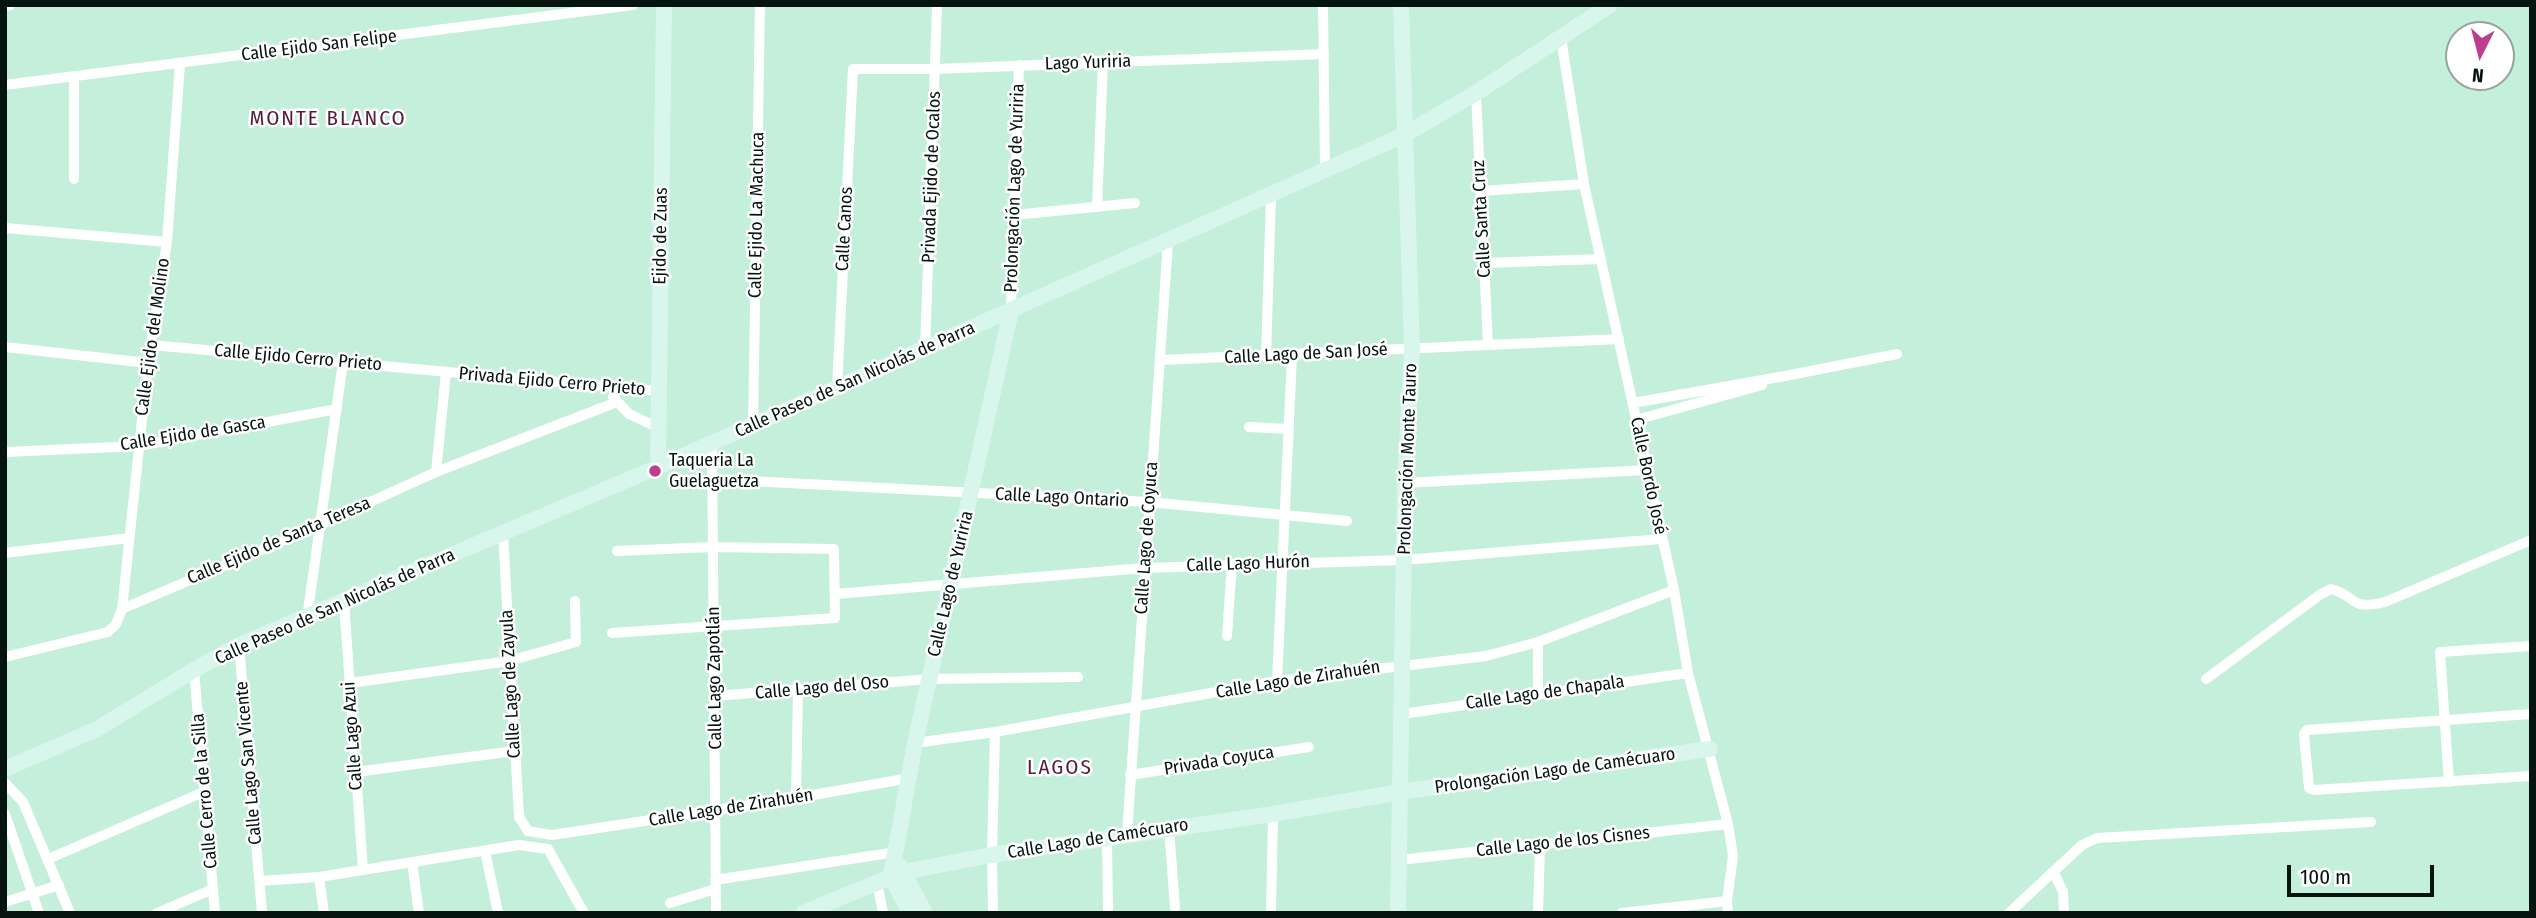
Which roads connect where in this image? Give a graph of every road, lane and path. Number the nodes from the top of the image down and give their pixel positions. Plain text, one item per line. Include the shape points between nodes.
1 (10, 5) edge
2 (633, 5) edge
3 (664, 5) edge
4 (760, 5) edge
5 (937, 5) edge
6 (1323, 5) edge
7 (1401, 5) edge
8 (1610, 5) edge
9 (5, 6) edge
10 (1560, 38) junction
11 (1324, 54) junction
12 (1103, 62) junction
13 (180, 64) junction
14 (1019, 65) junction
15 (852, 69) joint
16 (936, 69) junction
17 (74, 76) junction
18 (5, 85) edge
19 (1476, 93) junction
20 (1404, 135) junction
21 (1325, 171) junction
22 (74, 179) dead end
23 (1584, 184) junction
24 (1481, 191) junction
25 (1271, 196) junction
26 (1135, 203) dead end
27 (1097, 207) junction
28 (1014, 215) junction
29 (5, 228) edge
30 (167, 242) junction
31 (1168, 242) junction
32 (1601, 259) junction
33 (1485, 263) junction
34 (1011, 311) junction
35 (1619, 339) junction
36 (151, 345) junction
37 (1488, 345) junction
38 (5, 347) edge
39 (925, 349) junction
40 (1412, 349) junction
41 (1896, 354) dead end
42 (1292, 356) junction
43 (1266, 357) junction
44 (1161, 360) junction
45 (343, 362) junction
46 (148, 363) junction
47 (446, 373) junction
48 (1785, 376) junction
49 (606, 388) junction
50 (836, 388) junction
51 (659, 391) junction
52 (617, 402) junction
53 (1633, 403) junction
54 (337, 409) junction
55 (1636, 420) junction
56 (753, 425) junction
57 (1249, 427) dead end
58 (659, 428) junction
59 (1289, 429) junction
60 (712, 443) junction
61 (138, 446) junction
62 (5, 452) edge
63 (658, 467) junction
64 (1646, 470) junction
65 (436, 472) junction
66 (712, 479) junction
67 (1405, 483) junction
68 (972, 493) junction
69 (1149, 502) junction
70 (1286, 514) junction
71 (1347, 521) dead end
72 (322, 524) junction
73 (503, 534) junction
74 (129, 538) junction
75 (1661, 539) junction
76 (2531, 540) edge
77 (713, 547) junction
78 (617, 551) dead end
79 (5, 553) edge
80 (1404, 560) junction
81 (1283, 562) junction
82 (1232, 564) junction
83 (1144, 568) junction
84 (950, 585) junction
85 (1674, 590) junction
86 (835, 594) junction
87 (575, 601) dead end
88 (344, 602) junction
89 (122, 609) junction
90 (307, 618) junction
91 (714, 627) junction
92 (612, 634) dead end
93 (1227, 636) dead end
94 (1538, 642) junction
95 (239, 645) junction
96 (2531, 646) edge
97 (5, 657) edge
98 (509, 661) junction
99 (1402, 665) junction
100 (194, 670) junction
101 (1688, 673) junction
102 (1078, 677) dead end
103 (930, 679) junction
104 (2206, 679) dead end
105 (1277, 681) junction
106 (349, 683) junction
107 (798, 691) junction
108 (1538, 693) junction
109 (715, 696) junction
110 (1137, 707) junction
111 (1402, 714) junction
112 (2531, 714) edge
113 (2443, 720) junction
114 (995, 732) junction
115 (915, 744) junction
116 (1309, 747) dead end
117 (1710, 749) junction
118 (514, 751) junction
119 (8, 768) edge
120 (356, 772) junction
121 (1130, 775) junction
122 (2531, 776) edge
123 (910, 778) junction
124 (2449, 782) junction
125 (5, 783) edge
126 (206, 791) junction
127 (1400, 792) junction
128 (796, 798) junction
129 (716, 810) junction
130 (5, 814) edge
131 (1273, 814) junction
132 (2371, 822) dead end
133 (1728, 824) junction
134 (1169, 828) junction
135 (528, 831) junction
136 (1127, 834) junction
137 (552, 835) junction
138 (1107, 837) junction
139 (519, 845) junction
140 (1540, 845) junction
141 (548, 849) junction
142 (485, 851) junction
143 (896, 855) junction
144 (992, 855) junction
145 (48, 859) junction
146 (1399, 860) junction
147 (412, 862) junction
148 (363, 870) junction
149 (2054, 873) junction
150 (319, 877) junction
151 (890, 877) junction
152 (259, 881) junction
153 (59, 885) junction
154 (715, 885) junction
155 (213, 889) junction
156 (32, 894) junction
157 (1727, 901) junction
158 (5, 902) edge
159 (670, 903) dead end
160 (1175, 908) dead end
161 (39, 913) edge
162 (70, 913) edge
163 (157, 913) edge
164 (215, 913) edge
165 (262, 913) edge
166 (324, 913) edge
167 (419, 913) edge
168 (498, 913) edge
169 (584, 913) edge
170 (716, 913) edge
171 (803, 913) edge
172 (883, 913) edge
173 (910, 913) edge
174 (925, 913) edge
175 (993, 913) edge
176 (1108, 913) edge
177 (1271, 913) edge
178 (1398, 913) edge
179 (1538, 913) edge
180 (1622, 913) edge
181 (1728, 913) edge
182 (2009, 913) edge
183 (2064, 913) edge

1 - 9 street
2 - 13 street, Calle Ejido San Felipe
3 - 51 street, Ejido de Zuas
4 - 56 street, Calle Ejido La Machuca
5 - 16 street, Privada Ejido de Ocalos
6 - 11 street
7 - 20 street, Prolongación Monte Tauro
8 - 10 street, Calle Paseo de San Nicolás de Parra
10 - 19 street, Calle Paseo de San Nicolás de Parra
10 - 23 street, Calle Bordo José
11 - 12 street, Lago Yuriria
11 - 21 street
12 - 14 street, Lago Yuriria
12 - 27 street
13 - 17 street, Calle Ejido San Felipe
13 - 30 street, Calle Ejido del Molino
14 - 16 street, Lago Yuriria
14 - 28 street, Prolongación Lago de Yuriria
15 - 16 street, Lago Yuriria
15 - 50 street, Calle Canos
16 - 39 street, Privada Ejido de Ocalos
17 - 18 street, Calle Ejido San Felipe
17 - 22 street
19 - 20 street, Calle Paseo de San Nicolás de Parra
19 - 24 street, Calle Santa Cruz
20 - 21 street, Calle Paseo de San Nicolás de Parra
20 - 40 street, Prolongación Monte Tauro
21 - 25 street, Calle Paseo de San Nicolás de Parra
23 - 24 street
23 - 32 street, Calle Bordo José
24 - 33 street, Calle Santa Cruz
25 - 31 street, Calle Paseo de San Nicolás de Parra
25 - 43 street
26 - 27 street
27 - 28 street
28 - 34 street, Prolongación Lago de Yuriria
29 - 30 street
30 - 36 street, Calle Ejido del Molino
31 - 34 street, Calle Paseo de San Nicolás de Parra
31 - 44 street, Calle Lago de Coyuca
32 - 33 street
32 - 35 street, Calle Bordo José
33 - 37 street, Calle Santa Cruz
34 - 39 street, Calle Paseo de San Nicolás de Parra
34 - 68 street, Calle Lago de Yuriria
35 - 37 street, Calle Lago de San José
35 - 53 street, Calle Bordo José
36 - 45 street, Calle Ejido Cerro Prieto
36 - 46 street, Calle Ejido del Molino
37 - 40 street, Calle Lago de San José
38 - 46 street
39 - 50 street, Calle Paseo de San Nicolás de Parra
40 - 42 street, Calle Lago de San José
40 - 67 street, Prolongación Monte Tauro
41 - 48 street
42 - 43 street, Calle Lago de San José
42 - 59 street
43 - 44 street, Calle Lago de San José
44 - 69 street, Calle Lago de Coyuca
45 - 47 street, Calle Ejido Cerro Prieto
45 - 54 street
46 - 61 street, Calle Ejido del Molino
47 - 49 street, Privada Ejido Cerro Prieto
47 - 65 street
48 - 53 street
48 - 55 street
49 - 51 street, Privada Ejido Cerro Prieto
49 - 52 street
50 - 56 street, Calle Paseo de San Nicolás de Parra
51 - 58 street, Ejido de Zuas
52 - 58 street via 629,415
52 - 65 street, Calle Ejido de Santa Teresa
53 - 55 street, Calle Bordo José
54 - 61 street, Calle Ejido de Gasca
54 - 72 street
55 - 64 street, Calle Bordo José
56 - 60 street, Calle Paseo de San Nicolás de Parra
57 - 59 street
58 - 63 street, Ejido de Zuas
59 - 70 street
60 - 63 street, Calle Paseo de San Nicolás de Parra
60 - 66 street, Calle Lago Zapotlán
61 - 62 street, Calle Ejido de Gasca
61 - 74 street, Calle Ejido del Molino
63 - 73 street, Calle Paseo de San Nicolás de Parra
64 - 67 street
64 - 75 street, Calle Bordo José
65 - 72 street, Calle Ejido de Santa Teresa
66 - 68 street, Calle Lago Ontario
66 - 77 street, Calle Lago Zapotlán
67 - 80 street, Prolongación Monte Tauro
68 - 69 street, Calle Lago Ontario
68 - 84 street, Calle Lago de Yuriria
69 - 70 street, Calle Lago Ontario
69 - 83 street, Calle Lago de Coyuca
70 - 71 street, Calle Lago Ontario
70 - 81 street
72 - 89 street, Calle Ejido de Santa Teresa
72 - 90 street
73 - 88 street, Calle Paseo de San Nicolás de Parra
73 - 98 street, Calle Lago de Zayula
74 - 79 street
74 - 89 street, Calle Ejido del Molino
75 - 80 street, Calle Lago Hurón
75 - 85 street, Calle Bordo José
76 - 104 street via 2368,606 2353,603 2331,589
77 - 78 street
77 - 86 street via 834,549
77 - 91 street, Calle Lago Zapotlán
80 - 81 street, Calle Lago Hurón
80 - 99 street, Prolongación Monte Tauro
81 - 82 street, Calle Lago Hurón
81 - 105 street
82 - 83 street, Calle Lago Hurón
82 - 93 street
83 - 84 street, Calle Lago Hurón
83 - 110 street, Calle Lago de Coyuca
84 - 86 street, Calle Lago Hurón
84 - 103 street, Calle Lago de Yuriria
85 - 94 street, Calle Lago de Zirahuén
85 - 101 street, Calle Bordo José
86 - 91 street via 835,618
87 - 98 street via 576,642
88 - 90 street, Calle Paseo de San Nicolás de Parra
88 - 106 street, Calle Lago Azui
89 - 97 street via 108,632
90 - 95 street, Calle Paseo de San Nicolás de Parra
91 - 92 street
91 - 109 street, Calle Lago Zapotlán
94 - 99 street, Calle Lago de Zirahuén via 1486,656
94 - 108 street
95 - 100 street, Calle Paseo de San Nicolás de Parra
95 - 152 street, Calle Lago San Vicente
96 - 113 street via 2440,652
98 - 106 street
98 - 118 street, Calle Lago de Zayula
99 - 105 street, Calle Lago de Zirahuén
99 - 111 street, Prolongación Monte Tauro
100 - 119 street, Calle Paseo de San Nicolás de Parra via 97,729
100 - 126 street, Calle Cerro de la Silla
101 - 108 street, Calle Lago de Chapala
101 - 117 street, Calle Bordo José
102 - 103 street, Calle Lago del Oso
103 - 107 street, Calle Lago del Oso
103 - 115 street, Calle Lago de Yuriria
105 - 110 street, Calle Lago de Zirahuén
106 - 120 street, Calle Lago Azui
107 - 109 street, Calle Lago del Oso
107 - 128 street
108 - 111 street, Calle Lago de Chapala
109 - 129 street, Calle Lago Zapotlán
110 - 114 street, Calle Lago de Zirahuén
110 - 121 street, Calle Lago de Coyuca
111 - 127 street, Prolongación Monte Tauro
112 - 113 street
113 - 124 street
113 - 124 street via 2307,730 2309,788
114 - 115 street, Calle Lago de Zirahuén
114 - 144 street
115 - 123 street, Calle Lago de Yuriria
116 - 121 street, Privada Coyuca
117 - 127 street, Prolongación Lago de Camécuaro
117 - 133 street, Calle Bordo José
118 - 120 street
118 - 135 street, Calle Lago de Zayula via 519,817
119 - 125 street, Calle Paseo de San Nicolás de Parra
120 - 148 street, Calle Lago Azui
121 - 136 street, Calle Lago de Coyuca
122 - 124 street
123 - 128 street, Calle Lago de Zirahuén
123 - 143 street, Calle Lago de Yuriria
125 - 145 street via 23,802
126 - 145 street
126 - 155 street, Calle Cerro de la Silla
127 - 131 street, Calle Lago de Camécuaro
127 - 146 street, Prolongación Monte Tauro
128 - 129 street, Calle Lago de Zirahuén
129 - 137 street, Calle Lago de Zirahuén
129 - 154 street, Calle Lago Zapotlán
130 - 156 street
131 - 134 street, Calle Lago de Camécuaro
131 - 177 street
132 - 149 street via 2097,838 2082,845
133 - 140 street, Calle Lago de los Cisnes
133 - 157 street, Calle Bordo José via 1733,856
134 - 136 street, Calle Lago de Camécuaro
134 - 160 street
135 - 137 street, Calle Lago de Zirahuén
135 - 139 street
136 - 138 street, Calle Lago de Camécuaro
137 - 141 street
138 - 144 street, Calle Lago de Camécuaro
138 - 176 street
139 - 141 street
139 - 142 street
140 - 146 street, Calle Lago de los Cisnes
140 - 179 street
141 - 169 street
142 - 147 street
142 - 168 street
143 - 151 street
143 - 154 street
144 - 151 street, Calle Lago de Camécuaro
144 - 175 street
145 - 153 street
146 - 178 street, Prolongación Monte Tauro
147 - 148 street
147 - 167 street
148 - 150 street
149 - 182 street
149 - 183 street via 2063,892
150 - 152 street
150 - 166 street
151 - 171 street, Calle Lago de Camécuaro
151 - 172 street
151 - 173 street
151 - 174 street
152 - 165 street, Calle Lago San Vicente
153 - 156 street
153 - 162 street
154 - 159 street
154 - 170 street, Calle Lago Zapotlán
155 - 163 street
155 - 164 street, Calle Cerro de la Silla
156 - 158 street
156 - 161 street
157 - 180 street
157 - 181 street, Calle Bordo José

